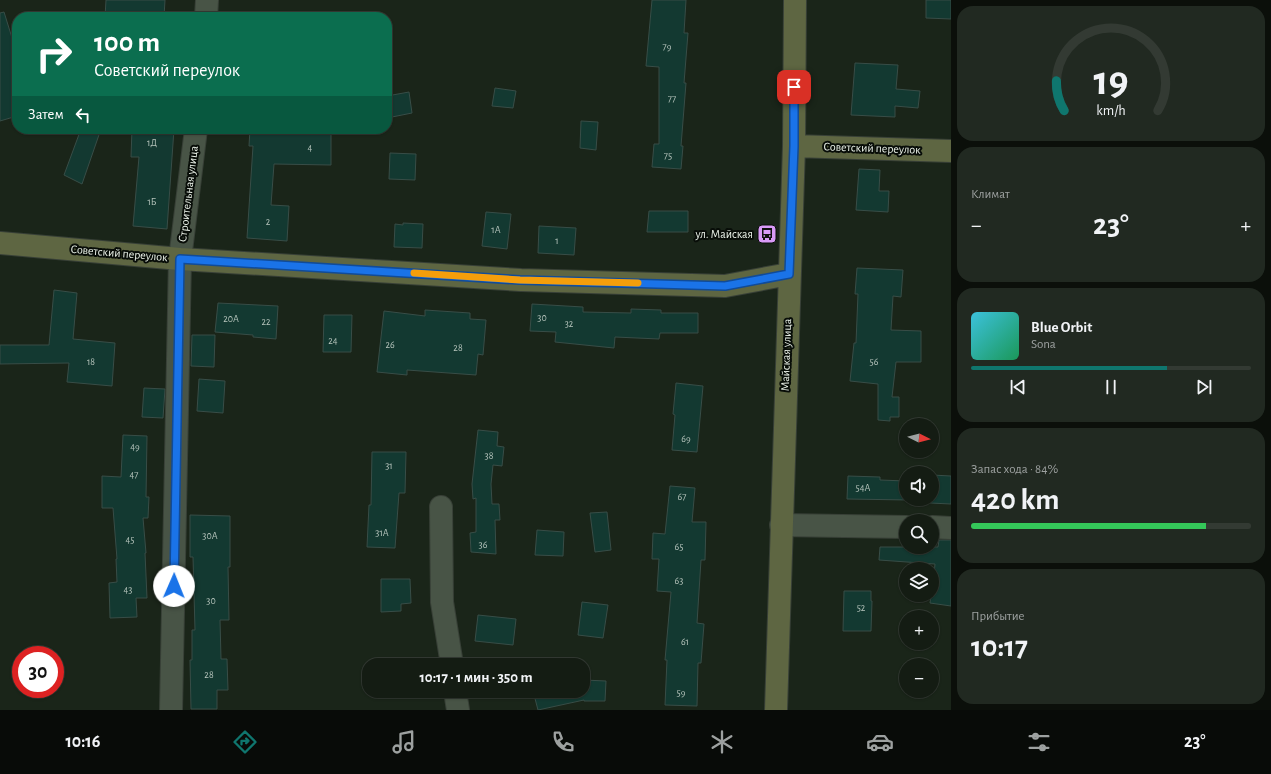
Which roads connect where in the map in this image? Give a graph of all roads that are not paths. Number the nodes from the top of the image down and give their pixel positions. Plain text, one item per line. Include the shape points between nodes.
1 (207, 0) edge
2 (795, 0) edge
3 (206, 12) edge
4 (195, 134) edge
5 (794, 146) junction
6 (951, 151) edge
7 (0, 243) edge
8 (180, 259) junction
9 (789, 274) junction
10 (441, 507) dead end
11 (781, 525) junction
12 (899, 527) edge
13 (939, 527) edge
14 (951, 528) edge
15 (451, 658) edge
16 (457, 698) edge
17 (171, 710) edge
18 (458, 710) edge
19 (776, 710) edge

1 - 3 street
2 - 5 street, Майская улица
4 - 8 street, Строительная улица
5 - 6 street, Советский переулок
5 - 9 street, Майская улица
7 - 8 street, Советский переулок
8 - 9 street, Советский переулок via 520,280 725,286
8 - 17 street, Строительная улица
9 - 11 street, Майская улица
10 - 15 street via 442,602
11 - 12 street
11 - 19 street, Майская улица
13 - 14 street
16 - 18 street

